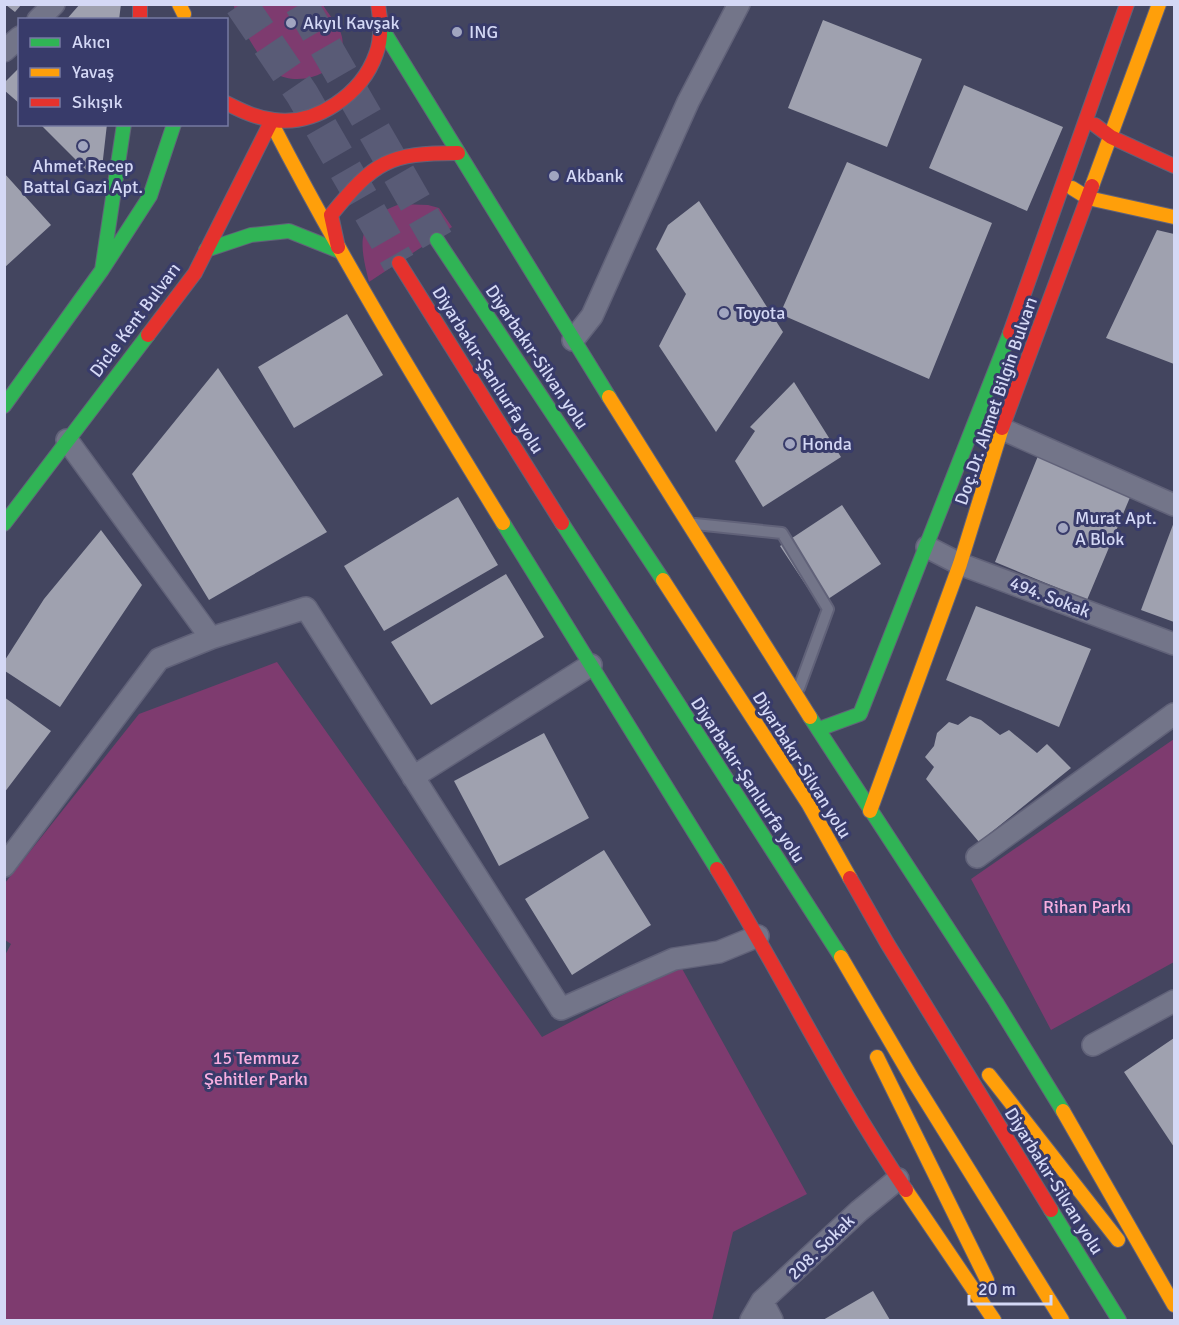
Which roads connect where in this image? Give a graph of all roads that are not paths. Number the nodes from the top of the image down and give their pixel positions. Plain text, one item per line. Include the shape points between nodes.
1 (54, 4) edge
2 (378, 4) edge
3 (739, 4) edge
4 (1127, 4) edge
5 (1159, 4) edge
6 (40, 18) edge
7 (381, 27) junction
8 (18, 39) edge
9 (4, 51) edge
10 (228, 104) edge
11 (1088, 120) junction
12 (271, 122) junction
13 (124, 126) edge
14 (173, 126) edge
15 (1111, 136) junction
16 (458, 153) junction
17 (1174, 166) edge
18 (1065, 184) junction
19 (1088, 198) junction
20 (1174, 218) edge
21 (437, 240) tunnel mouth
22 (206, 250) junction
23 (339, 251) junction
24 (399, 263) tunnel mouth
25 (102, 270) junction
26 (573, 340) junction
27 (4, 406) edge
28 (1002, 429) junction
29 (67, 440) junction
30 (1174, 505) edge
31 (688, 523) junction
32 (4, 524) edge
33 (927, 546) junction
34 (960, 564) junction
35 (211, 638) junction
36 (1174, 644) edge
37 (591, 665) junction
38 (797, 694) junction
39 (1174, 714) edge
40 (819, 729) junction
41 (413, 777) junction
42 (870, 811) junction
43 (977, 857) dead end
44 (778, 860) junction
45 (4, 866) edge
46 (758, 936) junction
47 (887, 943) junction
48 (842, 988) dead end
49 (1174, 1001) edge
50 (869, 1042) dead end
51 (966, 1045) dead end
52 (1093, 1045) dead end
53 (980, 1063) dead end
54 (898, 1179) junction
55 (762, 1301) junction
56 (1174, 1305) edge
57 (1174, 1313) edge
58 (751, 1320) edge
59 (772, 1320) edge
60 (994, 1320) edge
61 (1007, 1320) edge
62 (1062, 1320) edge
63 (1119, 1320) edge

1 - 6 street
2 - 7 main road
3 - 26 street via 688,102 592,316
4 - 11 main road, Doç.Dr. Ahmet Bilgin Bulvarı
5 - 15 main road, Doç.Dr. Ahmet Bilgin Bulvarı
7 - 12 main road via 376,54 364,78 346,99 324,113 298,121
7 - 16 main road
8 - 9 street
10 - 12 main road
11 - 15 main road
11 - 18 main road, Doç.Dr. Ahmet Bilgin Bulvarı
12 - 22 main road, Dicle Kent Bulvarı
12 - 23 main road
13 - 25 main road
14 - 25 main road via 150,196
15 - 17 main road
15 - 19 main road, Doç.Dr. Ahmet Bilgin Bulvarı
16 - 23 main road via 403,155 377,164 331,215
16 - 26 main road
18 - 19 main road
18 - 33 main road, Doç.Dr. Ahmet Bilgin Bulvarı
19 - 20 main road
19 - 28 main road, Doç.Dr. Ahmet Bilgin Bulvarı
21 - 47 main road, Diyarbakır-Silvan yolu via 554,412 809,805
22 - 23 main road via 251,235 289,231
22 - 29 main road, Dicle Kent Bulvarı via 195,273
23 - 37 main road
24 - 44 main road, Diyarbakır-Şanlıurfa yolu
25 - 27 main road
26 - 31 main road
28 - 30 street
28 - 34 main road, Doç.Dr. Ahmet Bilgin Bulvarı
29 - 32 main road, Dicle Kent Bulvarı
29 - 35 street
31 - 38 main road
31 - 38 lane via 782,533 828,609
33 - 34 street, 494. Sokak
33 - 40 main road, Doç.Dr. Ahmet Bilgin Bulvarı via 860,714
34 - 36 street, 494. Sokak
34 - 42 main road, Doç.Dr. Ahmet Bilgin Bulvarı
35 - 41 street via 306,609
35 - 45 street via 159,659
37 - 41 street
37 - 46 main road
38 - 40 main road
39 - 43 street
40 - 42 main road
41 - 46 street via 561,1009 674,959 719,952
42 - 56 main road via 1060,1105
44 - 48 main road
44 - 62 main road, Diyarbakır-Şanlıurfa yolu via 849,969
46 - 54 main road via 777,978
47 - 51 main road
47 - 63 main road, Diyarbakır-Silvan yolu
49 - 52 street
50 - 61 main road
53 - 57 main road
54 - 55 street, 208. Sokak
54 - 60 main road
55 - 58 street, 208. Sokak
55 - 59 street

